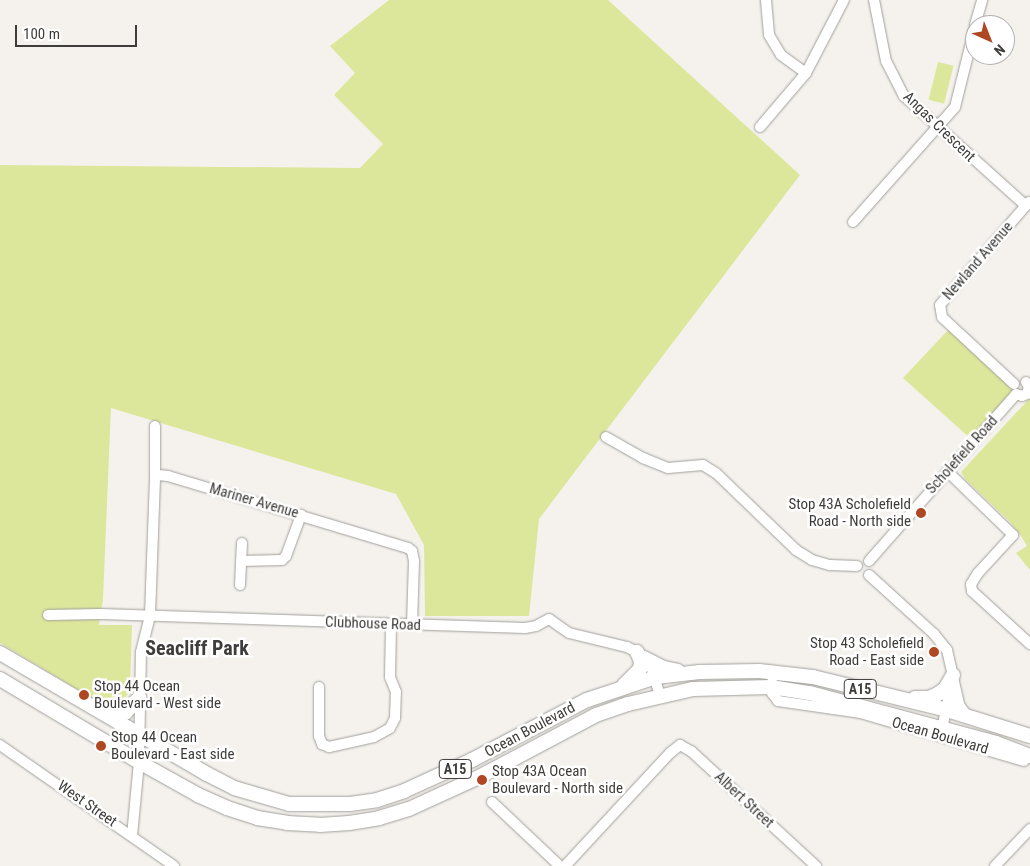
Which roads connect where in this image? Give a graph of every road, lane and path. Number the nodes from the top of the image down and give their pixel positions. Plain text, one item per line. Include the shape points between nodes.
1 (766, 0) edge
2 (844, 0) edge
3 (874, 0) edge
4 (982, 0) edge
5 (978, 15) edge
6 (965, 65) edge
7 (806, 73) junction
8 (760, 127) dead end
9 (938, 127) junction
10 (1028, 204) edge
11 (853, 222) dead end
12 (1028, 379) edge
13 (1015, 389) junction
14 (155, 426) dead end
15 (606, 437) dead end
16 (947, 472) junction
17 (155, 479) junction
18 (301, 515) junction
19 (242, 543) dead end
20 (241, 561) junction
21 (869, 561) junction
22 (857, 566) junction
23 (869, 575) junction
24 (240, 584) dead end
25 (48, 615) dead end
26 (150, 615) junction
27 (391, 625) junction
28 (412, 625) junction
29 (1030, 644) edge
30 (0, 655) edge
31 (640, 655) junction
32 (691, 673) junction
33 (773, 673) junction
34 (656, 678) junction
35 (953, 678) junction
36 (1, 679) edge
37 (319, 688) dead end
38 (771, 688) junction
39 (619, 689) junction
40 (660, 695) junction
41 (139, 698) junction
42 (900, 699) junction
43 (82, 701) junction
44 (946, 710) junction
45 (964, 715) junction
46 (942, 728) junction
47 (138, 734) junction
48 (1030, 736) edge
49 (0, 744) edge
50 (1029, 759) edge
51 (139, 762) junction
52 (492, 802) dead end
53 (1030, 829) edge
54 (132, 836) junction
55 (174, 866) edge
56 (560, 866) edge
57 (565, 866) edge
58 (816, 866) edge
59 (996, 866) edge

1 - 7 street via 769,35 782,54
2 - 7 street
3 - 9 street, Angas Crescent via 886,61 894,78 904,96
4 - 5 street
6 - 9 street via 955,106
7 - 8 street
9 - 10 street, Angas Crescent
9 - 11 street
10 - 13 street, Newland Avenue via 940,305 942,317
12 - 13 street, Scholefield Road via 1027,394 1022,396
13 - 16 street, Scholefield Road
14 - 17 street
15 - 22 street via 668,468 703,465 716,473 796,550 812,560 830,565
16 - 21 street, Scholefield Road
16 - 29 street via 1013,535 978,573 971,584 972,591
17 - 18 street, Mariner Avenue via 158,475 168,476
17 - 26 street
18 - 20 street via 282,560
18 - 28 street, Mariner Avenue via 412,551
19 - 20 street
20 - 24 street
21 - 22 street via 863,560
21 - 23 street via 873,566
22 - 23 street via 860,574
23 - 35 street via 942,642
25 - 26 street, Clubhouse Road
26 - 27 street, Clubhouse Road
26 - 41 street via 141,652
27 - 28 street, Clubhouse Road
27 - 37 street via 390,677 396,692 395,718 390,728 374,737 329,747 322,744 319,736
28 - 31 street, Clubhouse Road via 525,628 549,619 569,633 627,647
30 - 36 main road via 13,671 9,679
30 - 43 main road, Ocean Boulevard / A15
31 - 32 main road via 664,668
31 - 34 street via 650,663
31 - 39 main road via 640,669
32 - 33 main road, Ocean Boulevard / A15
32 - 34 main road, Ocean Boulevard / A15
33 - 38 street
33 - 42 main road, Ocean Boulevard / A15 via 814,677
34 - 39 main road, Ocean Boulevard / A15
34 - 40 street
35 - 42 main road via 945,689 929,698
35 - 44 street
35 - 45 main road via 958,707
36 - 51 main road, Ocean Boulevard / A15
38 - 40 main road, Ocean Boulevard / A15 via 701,688
38 - 46 main road, Ocean Boulevard / A15 via 810,693
38 - 50 street, Ocean Boulevard via 775,698 782,702 861,713
39 - 47 main road, Ocean Boulevard / A15 via 587,700 435,778 377,800 350,804 289,804 264,799 234,788
40 - 51 main road, Ocean Boulevard / A15 via 596,715 442,795 379,818 349,823 320,825 257,818 198,795
41 - 43 main road via 125,713 117,714
41 - 47 street
42 - 44 main road, Ocean Boulevard / A15
43 - 47 main road, Ocean Boulevard / A15
44 - 45 main road, Ocean Boulevard / A15
44 - 46 street
45 - 48 main road, Ocean Boulevard / A15
46 - 50 main road, Ocean Boulevard / A15 via 996,744
47 - 51 street
49 - 54 street, West Street
51 - 54 street
52 - 56 street
53 - 59 street
54 - 55 street, West Street
57 - 58 street, Albert Street via 677,746 687,748

